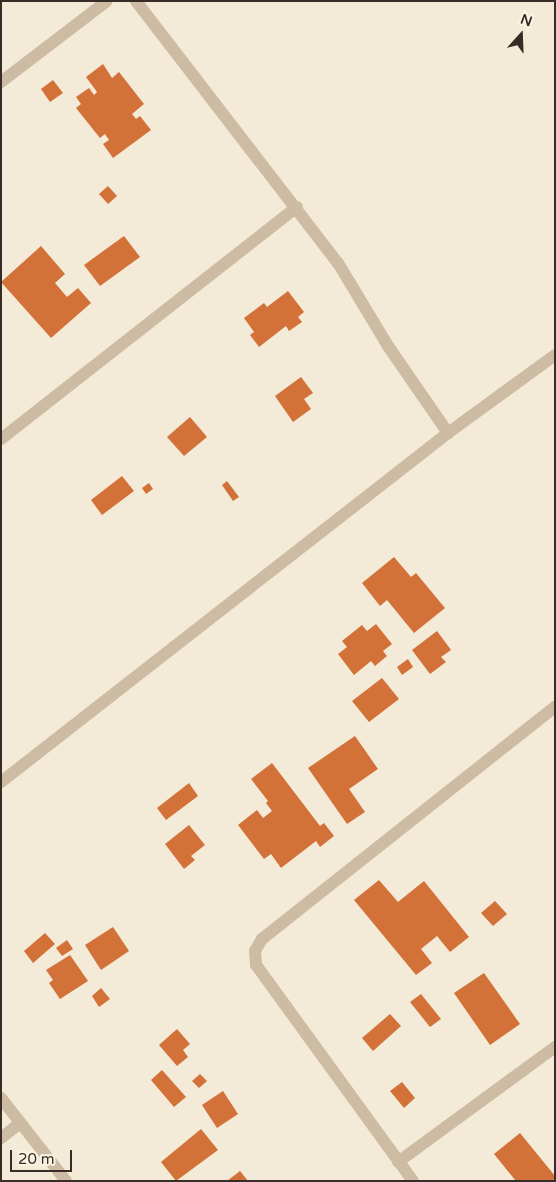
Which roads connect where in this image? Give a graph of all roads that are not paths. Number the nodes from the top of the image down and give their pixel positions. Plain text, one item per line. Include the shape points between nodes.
1 (107, 1) edge
2 (136, 1) edge
3 (1, 82) edge
4 (297, 207) junction
5 (555, 355) edge
6 (448, 433) junction
7 (1, 439) edge
8 (555, 707) edge
9 (1, 782) edge
10 (555, 1047) edge
11 (1, 1098) edge
12 (20, 1123) junction
13 (1, 1138) edge
14 (398, 1162) junction
15 (66, 1181) edge
16 (413, 1181) edge

1 - 3 street
2 - 4 street
4 - 6 street via 338,262 388,346
4 - 7 street
5 - 6 street
6 - 9 street
8 - 14 street via 262,939 255,951 256,965
10 - 14 street
11 - 12 street
12 - 13 street
12 - 15 street
14 - 16 street

